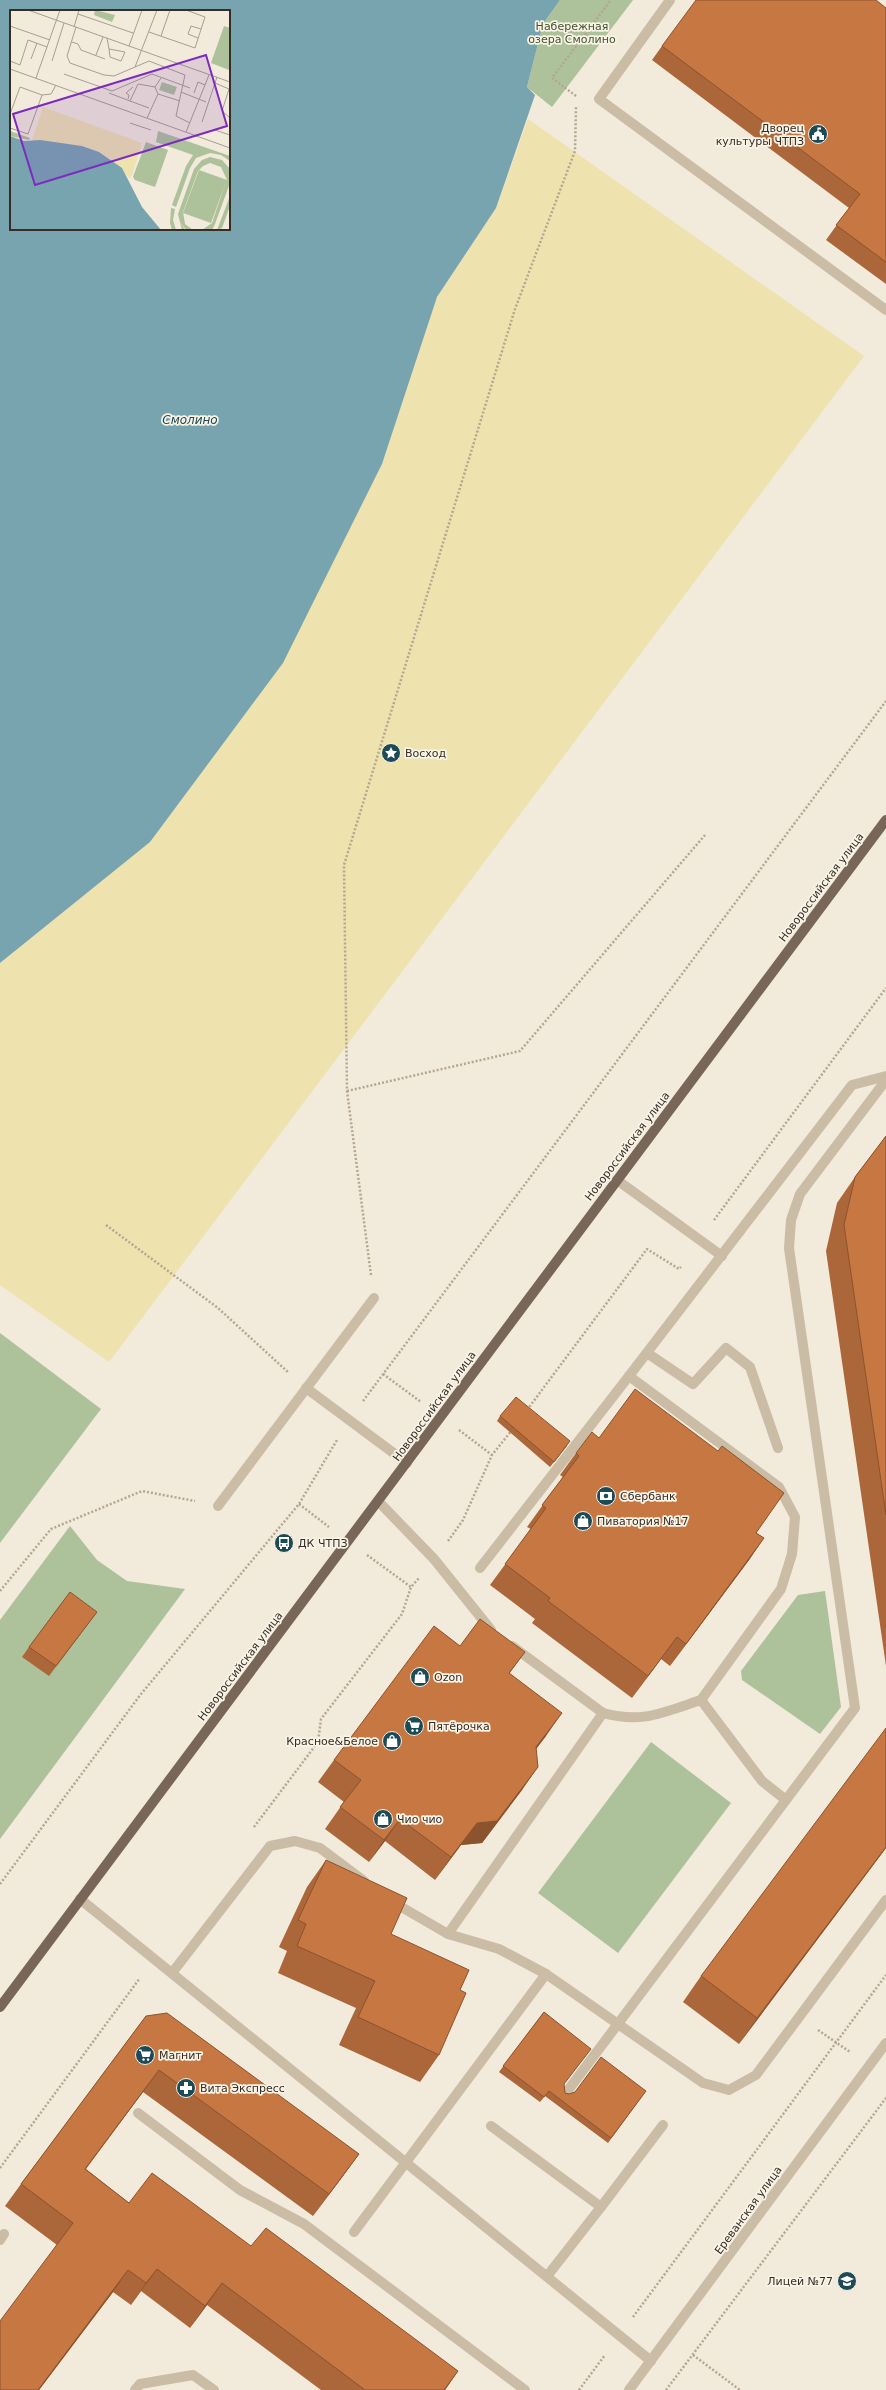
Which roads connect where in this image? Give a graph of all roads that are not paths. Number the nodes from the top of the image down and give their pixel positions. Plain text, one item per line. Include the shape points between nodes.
1 (670, 0) edge
2 (886, 310) edge
3 (886, 820) edge
4 (886, 1076) edge
5 (886, 1080) edge
6 (617, 1180) junction
7 (722, 1256) junction
8 (374, 1298) road end
9 (647, 1353) junction
10 (629, 1376) junction
11 (306, 1388) junction
12 (778, 1448) dead end
13 (407, 1463) junction
14 (378, 1501) junction
15 (218, 1506) road end
16 (480, 1568) dead end
17 (701, 1700) junction
18 (603, 1714) junction
19 (786, 1800) junction
20 (370, 1885) edge
21 (382, 1895) edge
22 (80, 1899) junction
23 (886, 1900) edge
24 (448, 1934) junction
25 (172, 1973) junction
26 (546, 1974) junction
27 (0, 2007) edge
28 (618, 2024) junction
29 (886, 2043) edge
30 (566, 2093) edge
31 (138, 2113) edge
32 (491, 2126) dead end
33 (663, 2126) dead end
34 (406, 2163) junction
35 (600, 2206) junction
36 (354, 2232) dead end
37 (548, 2275) junction
38 (651, 2361) junction
39 (135, 2390) edge
40 (214, 2390) edge
41 (525, 2390) edge
42 (630, 2390) edge

1 - 2 street via 599,100
3 - 6 main road, Новороссийская улица
4 - 7 street via 852,1085
5 - 19 street via 800,1194 791,1220 789,1248 855,1708
6 - 7 street
6 - 13 main road, Новороссийская улица
7 - 9 street
8 - 11 street
9 - 10 street
9 - 12 street via 692,1384 726,1348 750,1367
10 - 16 street
10 - 17 street via 779,1487 795,1517 792,1554 781,1589
11 - 13 street
11 - 15 street
13 - 14 main road, Новороссийская улица
14 - 18 street via 434,1559 489,1628
14 - 22 main road, Новороссийская улица
17 - 18 street via 647,1718 622,1718
17 - 19 street via 762,1781
18 - 24 street
19 - 28 street
20 - 25 street via 320,1848 295,1841 270,1846
21 - 24 street
22 - 25 street
22 - 27 main road, Новороссийская улица
23 - 28 street via 756,2075 729,2090 703,2083
24 - 26 street via 499,1949
25 - 34 street
26 - 28 street
26 - 34 street
28 - 30 street
29 - 38 street, Ереванская улица
31 - 41 street via 240,2190 304,2224
32 - 35 street
33 - 35 street
34 - 36 street
34 - 37 street
35 - 37 street
37 - 38 street
38 - 42 street, Ереванская улица
39 - 40 street via 140,2384 193,2375

